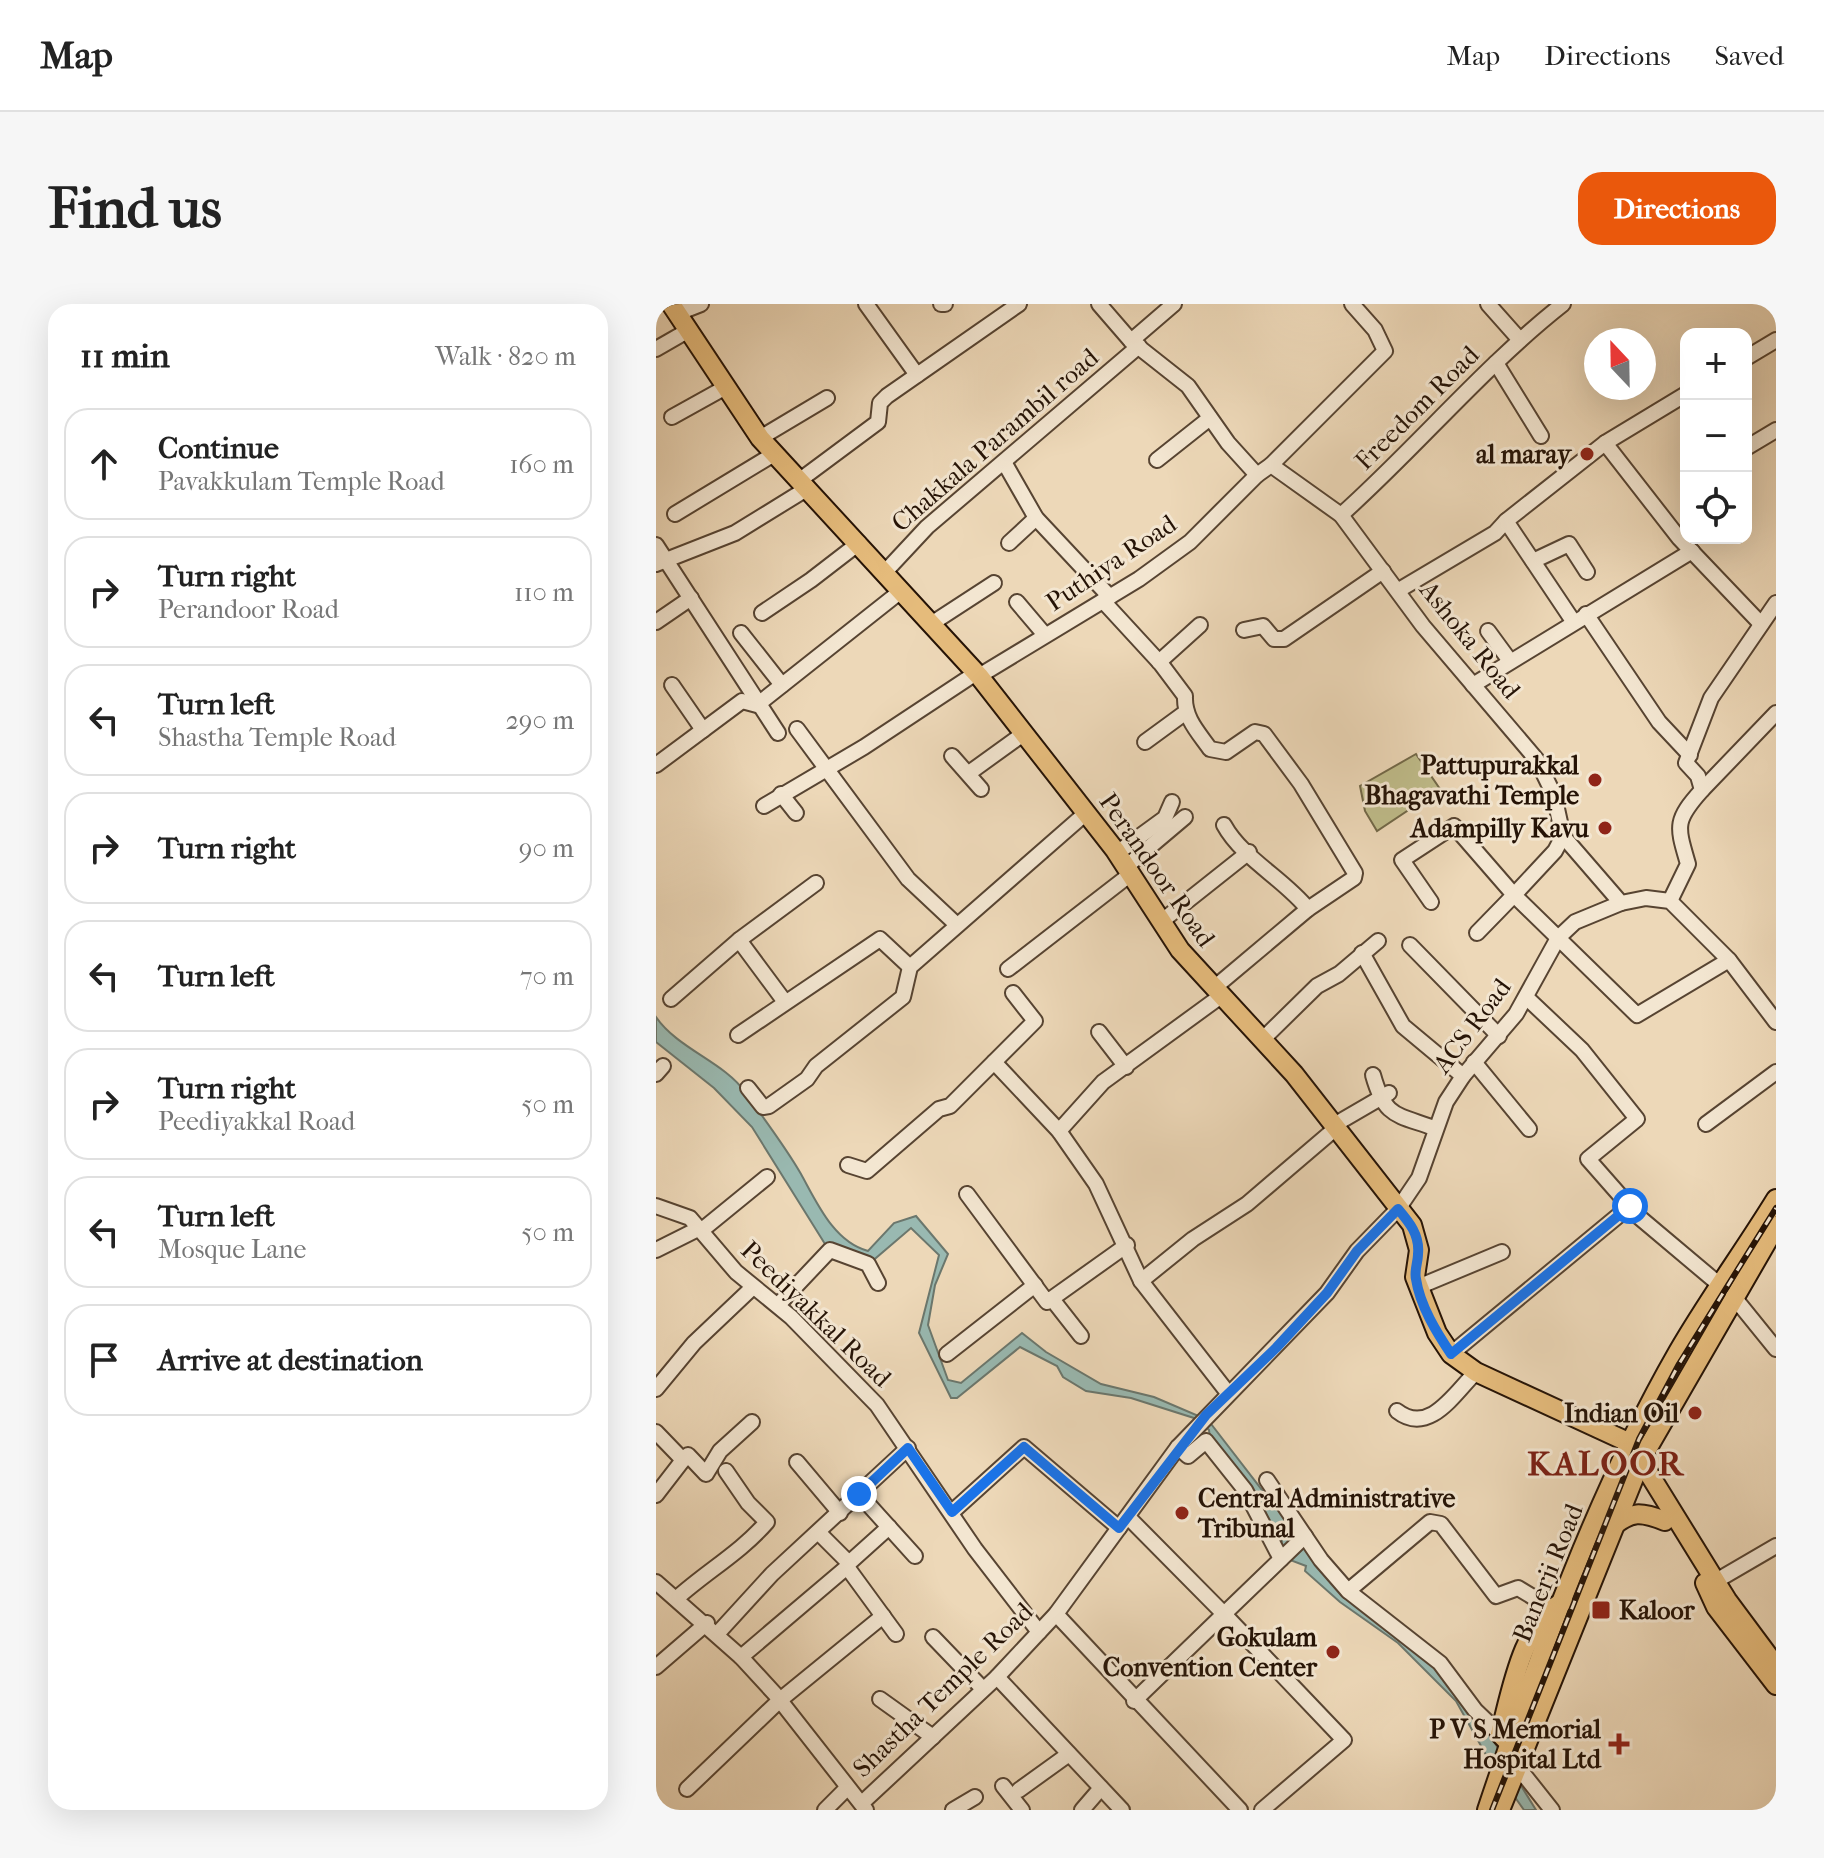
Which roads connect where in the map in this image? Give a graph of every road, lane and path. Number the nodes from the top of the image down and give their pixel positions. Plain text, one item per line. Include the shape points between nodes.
1 (701, 304) edge
2 (866, 304) edge
3 (1019, 304) edge
4 (1099, 304) edge
5 (1174, 304) edge
6 (1353, 304) edge
7 (1488, 304) edge
8 (1563, 304) edge
9 (675, 308) edge
10 (689, 330) junction
11 (1520, 340) junction
12 (1776, 340) edge
13 (1135, 343) junction
14 (656, 349) edge
15 (1752, 354) edge
16 (1496, 363) junction
17 (917, 375) junction
18 (726, 387) junction
19 (827, 398) dead end
20 (1680, 398) edge
21 (672, 417) dead end
22 (1210, 418) junction
23 (1776, 430) edge
24 (1541, 436) dead end
25 (760, 438) junction
26 (1605, 443) junction
27 (1752, 444) edge
28 (774, 454) junction
29 (1157, 460) dead end
30 (1004, 462) junction
31 (1271, 465) junction
32 (1257, 475) junction
33 (804, 484) junction
34 (675, 514) dead end
35 (1341, 515) junction
36 (1036, 518) junction
37 (1506, 521) junction
38 (859, 543) junction
39 (1009, 543) dead end
40 (656, 545) edge
41 (1692, 551) junction
42 (661, 561) edge
43 (1533, 561) junction
44 (1383, 571) junction
45 (885, 572) junction
46 (1587, 572) dead end
47 (994, 583) dead end
48 (1399, 590) junction
49 (901, 591) junction
50 (691, 598) junction
51 (1106, 599) junction
52 (1017, 602) dead end
53 (1776, 603) edge
54 (762, 613) dead end
55 (1580, 617) junction
56 (656, 622) edge
57 (931, 624) junction
58 (1761, 624) junction
59 (1200, 625) dead end
60 (1244, 630) dead end
61 (1488, 631) dead end
62 (741, 633) dead end
63 (1045, 635) junction
64 (1510, 661) junction
65 (1159, 662) junction
66 (977, 674) junction
67 (672, 685) dead end
68 (782, 685) junction
69 (1473, 685) junction
70 (757, 705) junction
71 (1186, 712) junction
72 (1776, 713) edge
73 (797, 729) dead end
74 (703, 730) junction
75 (778, 733) dead end
76 (1023, 734) junction
77 (1145, 742) dead end
78 (1690, 755) junction
79 (952, 756) dead end
80 (656, 765) edge
81 (825, 768) junction
82 (969, 773) junction
83 (981, 789) dead end
84 (1702, 790) junction
85 (781, 794) junction
86 (1172, 802) dead end
87 (764, 806) dead end
88 (796, 813) dead end
89 (1086, 813) junction
90 (1185, 817) dead end
91 (1224, 825) dead end
92 (1563, 836) junction
93 (1249, 852) junction
94 (1125, 864) junction
95 (816, 883) dead end
96 (1514, 895) junction
97 (1670, 901) junction
98 (1431, 902) dead end
99 (1621, 903) junction
100 (1308, 909) junction
101 (1162, 921) junction
102 (957, 925) junction
103 (1477, 933) dead end
104 (1558, 938) junction
105 (739, 940) junction
106 (1378, 941) dead end
107 (1410, 945) dead end
108 (1362, 953) junction
109 (1729, 960) junction
110 (910, 967) junction
111 (1008, 969) dead end
112 (1217, 992) junction
113 (1013, 993) dead end
114 (1526, 997) junction
115 (671, 999) dead end
116 (785, 1002) junction
117 (1776, 1022) edge
118 (1099, 1032) dead end
119 (738, 1035) dead end
120 (1499, 1036) junction
121 (1263, 1039) junction
122 (994, 1062) junction
123 (1474, 1062) junction
124 (1126, 1067) junction
125 (1776, 1072) edge
126 (1373, 1075) dead end
127 (1463, 1076) junction
128 (748, 1088) dead end
129 (1384, 1096) junction
130 (1706, 1124) dead end
131 (1335, 1127) junction
132 (1434, 1128) junction
133 (1529, 1129) dead end
134 (1059, 1131) junction
135 (848, 1165) dead end
136 (767, 1177) dead end
137 (967, 1194) dead end
138 (1776, 1199) edge
139 (656, 1206) edge
140 (1630, 1206) junction
141 (1398, 1209) junction
142 (1776, 1226) edge
143 (701, 1229) junction
144 (1127, 1245) junction
145 (656, 1250) edge
146 (1502, 1252) dead end
147 (1141, 1281) junction
148 (878, 1283) dead end
149 (1035, 1285) junction
150 (1730, 1286) junction
151 (1418, 1287) junction
152 (752, 1288) junction
153 (1052, 1299) junction
154 (778, 1305) junction
155 (1081, 1336) dead end
156 (1776, 1349) edge
157 (947, 1354) dead end
158 (1451, 1354) junction
159 (1476, 1372) junction
160 (656, 1389) edge
161 (1228, 1393) junction
162 (1397, 1411) dead end
163 (752, 1422) dead end
164 (656, 1432) edge
165 (1178, 1447) junction
166 (908, 1448) junction
167 (1633, 1459) junction
168 (683, 1460) junction
169 (797, 1462) dead end
170 (726, 1471) dead end
171 (1267, 1480) dead end
172 (859, 1494) junction
173 (656, 1495) edge
174 (952, 1512) junction
175 (840, 1513) junction
176 (1665, 1521) junction
177 (1124, 1522) junction
178 (889, 1527) junction
179 (1611, 1529) junction
180 (819, 1533) junction
181 (1303, 1538) junction
182 (1776, 1546) edge
183 (915, 1556) dead end
184 (1282, 1557) junction
185 (656, 1582) edge
186 (1712, 1584) junction
187 (1348, 1591) junction
188 (677, 1598) junction
189 (1557, 1605) junction
190 (1056, 1614) junction
191 (1224, 1614) junction
192 (883, 1616) junction
193 (712, 1628) junction
194 (1039, 1632) junction
195 (896, 1634) dead end
196 (933, 1637) dead end
197 (1748, 1638) junction
198 (741, 1657) junction
199 (1776, 1666) edge
200 (656, 1667) edge
201 (997, 1677) junction
202 (1541, 1684) junction
203 (1776, 1685) edge
204 (983, 1689) junction
205 (880, 1699) dead end
206 (780, 1700) junction
207 (1134, 1701) junction
208 (933, 1737) junction
209 (1505, 1739) junction
210 (1069, 1754) junction
211 (1517, 1766) junction
212 (1003, 1786) dead end
213 (847, 1788) junction
214 (1101, 1788) junction
215 (687, 1789) dead end
216 (1019, 1790) dead end
217 (1501, 1795) edge
218 (975, 1797) dead end
219 (864, 1807) edge
220 (958, 1809) edge
221 (825, 1810) edge
222 (1022, 1810) edge
223 (1082, 1810) edge
224 (1122, 1810) edge
225 (1240, 1810) edge
226 (1262, 1810) edge
227 (1487, 1810) edge
228 (1552, 1810) edge

1 - 9 street
2 - 17 street
3 - 17 street
4 - 13 street
5 - 13 street, Chakkala Parambil road
6 - 31 street via 1385,351
7 - 11 street
8 - 11 street, Freedom Road
9 - 10 main road, Perandoor Road
10 - 14 street
10 - 18 main road, Perandoor Road
11 - 16 street, Freedom Road
12 - 15 street
13 - 22 street via 1188,386
13 - 30 street, Chakkala Parambil road
16 - 24 street
16 - 35 street, Freedom Road via 1402,461
17 - 33 street via 880,403 878,422
18 - 21 street
18 - 25 main road, Perandoor Road
19 - 25 street
20 - 26 street
22 - 29 street
22 - 32 street
23 - 27 street
25 - 28 main road, Perandoor Road
26 - 37 street
26 - 41 street
28 - 33 main road, Perandoor Road
28 - 34 street
30 - 36 street
30 - 45 street, Chakkala Parambil road via 927,527
31 - 32 street
31 - 35 street, Ashoka Road
32 - 51 street, Puthiya Road via 1190,542
33 - 38 main road, Perandoor Road
33 - 42 street via 735,533
35 - 44 street, Ashoka Road
36 - 39 street
36 - 51 street
37 - 43 street
37 - 48 street via 1495,533
38 - 45 main road, Perandoor Road
38 - 54 street
40 - 42 street
41 - 55 street
41 - 58 street
42 - 50 street
43 - 46 street via 1569,544
43 - 55 street
44 - 48 street, Ashoka Road
44 - 60 street via 1284,639 1274,639 1263,626
45 - 49 main road, Perandoor Road
47 - 57 street
48 - 69 street, Ashoka Road
49 - 57 main road, Perandoor Road
49 - 68 street
50 - 56 street
50 - 70 street
51 - 63 street, Puthiya Road
51 - 65 street
52 - 63 street
53 - 58 street
55 - 64 street
55 - 78 street
57 - 66 main road, Perandoor Road
58 - 78 street via 1711,698
59 - 65 street
61 - 64 street
62 - 68 street
63 - 66 street, Puthiya Road
64 - 69 street
65 - 71 street via 1185,696
66 - 76 main road, Perandoor Road
66 - 81 street, Puthiya Road
67 - 74 street
68 - 70 street
69 - 92 street, Ashoka Road via 1537,760 1554,795
70 - 74 street via 742,701
70 - 75 street
71 - 77 street
71 - 100 street via 1215,752 1226,752 1255,732 1264,734 1301,784 1355,873
72 - 84 street
73 - 81 street
74 - 80 street
76 - 82 street
76 - 89 main road, Perandoor Road
78 - 84 street via 1686,763
79 - 82 street
81 - 85 street, Puthiya Road
81 - 102 street via 908,879
82 - 83 street
84 - 97 street via 1683,810 1677,829 1688,864
85 - 87 street, Puthiya Road
85 - 88 street
86 - 94 street via 1165,818
89 - 94 main road, Perandoor Road
89 - 102 street
90 - 94 street
91 - 93 street via 1233,841
92 - 96 street
92 - 99 street, Ashoka Road
93 - 100 street
93 - 101 street
94 - 101 main road, Perandoor Road
94 - 111 street
95 - 105 street
96 - 98 street via 1454,826 1402,860
96 - 103 street
96 - 104 street
97 - 99 street
97 - 109 street
99 - 104 street, ACS Road via 1575,922
100 - 112 street
101 - 112 main road, Perandoor Road
102 - 110 street
104 - 109 street via 1637,1015
104 - 114 street, ACS Road
105 - 115 street
105 - 116 street
106 - 108 street
107 - 120 street
108 - 121 street via 1317,986
108 - 127 street via 1403,1026
109 - 117 street
110 - 116 street via 880,939
110 - 128 street via 903,997 777,1103 763,1107
112 - 121 main road, Perandoor Road
112 - 124 street
113 - 122 street via 1035,1021
114 - 120 street, ACS Road
114 - 140 street via 1582,1050 1637,1119 1588,1159
116 - 119 street
118 - 124 street
120 - 123 street, ACS Road
121 - 131 main road, Perandoor Road
122 - 134 street
122 - 135 street via 950,1106 939,1109 867,1171
123 - 127 street, ACS Road
123 - 133 street
124 - 134 street via 1103,1082
125 - 130 street
126 - 129 street
127 - 132 street, ACS Road
129 - 131 street
129 - 132 street via 1396,1117
131 - 141 main road, Perandoor Road
131 - 147 street via 1247,1204
132 - 141 street, ACS Road via 1419,1178
134 - 144 street via 1096,1184
136 - 143 street
137 - 149 street
138 - 150 main road, Banerji Road
139 - 143 street, Peediyakkal Road via 690,1218
140 - 150 street
140 - 158 street
141 - 151 main road, Perandoor Road via 1418,1240
141 - 161 street, Shastha Temple Road via 1357,1251 1327,1293
142 - 150 main road, Banerji Road
143 - 145 street
143 - 152 street, Peediyakkal Road
144 - 147 street
144 - 153 street
146 - 151 street
147 - 161 street
148 - 154 street via 868,1264 830,1250
149 - 153 street via 1047,1302
149 - 157 street
150 - 156 street
150 - 167 main road, Banerji Road
151 - 158 main road, Perandoor Road
152 - 154 street, Peediyakkal Road
152 - 160 street via 694,1343
153 - 155 street
154 - 166 street, Peediyakkal Road via 877,1405
158 - 159 main road, Perandoor Road
159 - 162 street via 1433,1415 1410,1421
159 - 167 main road, Perandoor Road via 1600,1429
161 - 165 street, Shastha Temple Road
163 - 168 street via 720,1451 706,1474 688,1455
164 - 168 street
165 - 177 street, Shastha Temple Road
165 - 184 street via 1188,1456 1206,1441 1245,1490
166 - 172 street
166 - 174 street, Peediyakkal Road
167 - 176 main road
167 - 179 main road, Banerji Road
167 - 186 main road
167 - 189 main road, Banerji Road
168 - 173 street
169 - 175 street
170 - 188 street via 767,1522 737,1554
171 - 181 street
172 - 175 street
172 - 178 street
174 - 177 street via 1024,1447
174 - 194 street, Peediyakkal Road
175 - 180 street
176 - 179 main road via 1642,1512 1625,1515
176 - 186 main road
177 - 190 street, Shastha Temple Road
177 - 191 street
178 - 180 street via 849,1563
178 - 183 street
179 - 202 main road, Banerji Road
180 - 193 street
181 - 184 street
181 - 187 street
182 - 186 street
184 - 191 street
185 - 188 street
186 - 197 main road
186 - 197 main road via 1716,1607
187 - 189 street via 1430,1522 1441,1524 1496,1596 1518,1588
187 - 209 street via 1440,1663
188 - 193 street
189 - 202 main road, Banerji Road
189 - 209 main road via 1536,1624 1517,1669
190 - 194 street, Shastha Temple Road
190 - 207 street
191 - 207 street
191 - 226 street via 1344,1740
192 - 195 street
192 - 198 street via 847,1567
192 - 206 street
193 - 198 street
193 - 200 street
194 - 201 street, Shastha Temple Road
196 - 204 street
197 - 199 main road
197 - 203 main road
198 - 206 street
201 - 204 street, Shastha Temple Road
201 - 210 street
202 - 209 main road, Banerji Road
202 - 211 main road, Banerji Road
204 - 208 street, Shastha Temple Road
205 - 208 street
206 - 213 street
206 - 215 street
207 - 225 street
208 - 219 street, Shastha Temple Road
209 - 217 main road, Banerji Road
210 - 214 street
210 - 216 street
211 - 217 main road, Banerji Road
211 - 228 street
212 - 222 street
213 - 219 street
213 - 221 street
214 - 223 street
214 - 224 street
217 - 227 main road, Banerji Road
218 - 220 street

